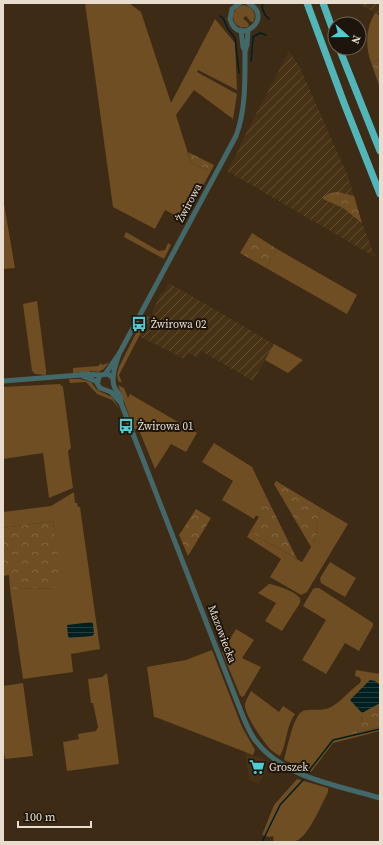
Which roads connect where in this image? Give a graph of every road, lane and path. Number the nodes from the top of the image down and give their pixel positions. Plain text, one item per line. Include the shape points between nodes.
1 (240, 3) edge
2 (248, 3) edge
3 (307, 3) edge
4 (323, 3) edge
5 (256, 5) edge
6 (328, 16) edge
7 (240, 30) junction
8 (248, 30) junction
9 (245, 51) junction
10 (342, 56) edge
11 (380, 151) edge
12 (380, 194) edge
13 (119, 354) junction
14 (103, 374) junction
15 (80, 375) junction
16 (113, 378) junction
17 (3, 381) edge
18 (98, 382) junction
19 (114, 385) junction
20 (108, 390) junction
21 (121, 403) junction
22 (380, 798) edge

1 - 7 street, Żwirowa via 232,8 230,16 232,25
2 - 5 street, Żwirowa
3 - 12 highway
4 - 6 highway
5 - 8 street, Żwirowa via 257,22
7 - 8 street
7 - 9 street, Żwirowa
8 - 9 street, Żwirowa
9 - 13 street, Żwirowa via 244,95 236,136
10 - 11 highway
13 - 14 street, Żwirowa
13 - 16 street, Żwirowa
14 - 15 street, Mazowiecka
14 - 16 street via 110,374
14 - 18 street
15 - 17 street, Mazowiecka
15 - 18 street, Mazowiecka
16 - 19 street, Mazowiecka
18 - 20 street, Mazowiecka via 100,388
19 - 20 street
19 - 21 street, Mazowiecka via 122,399
20 - 21 street, Mazowiecka
21 - 22 street, Mazowiecka via 254,740 273,758 297,773

